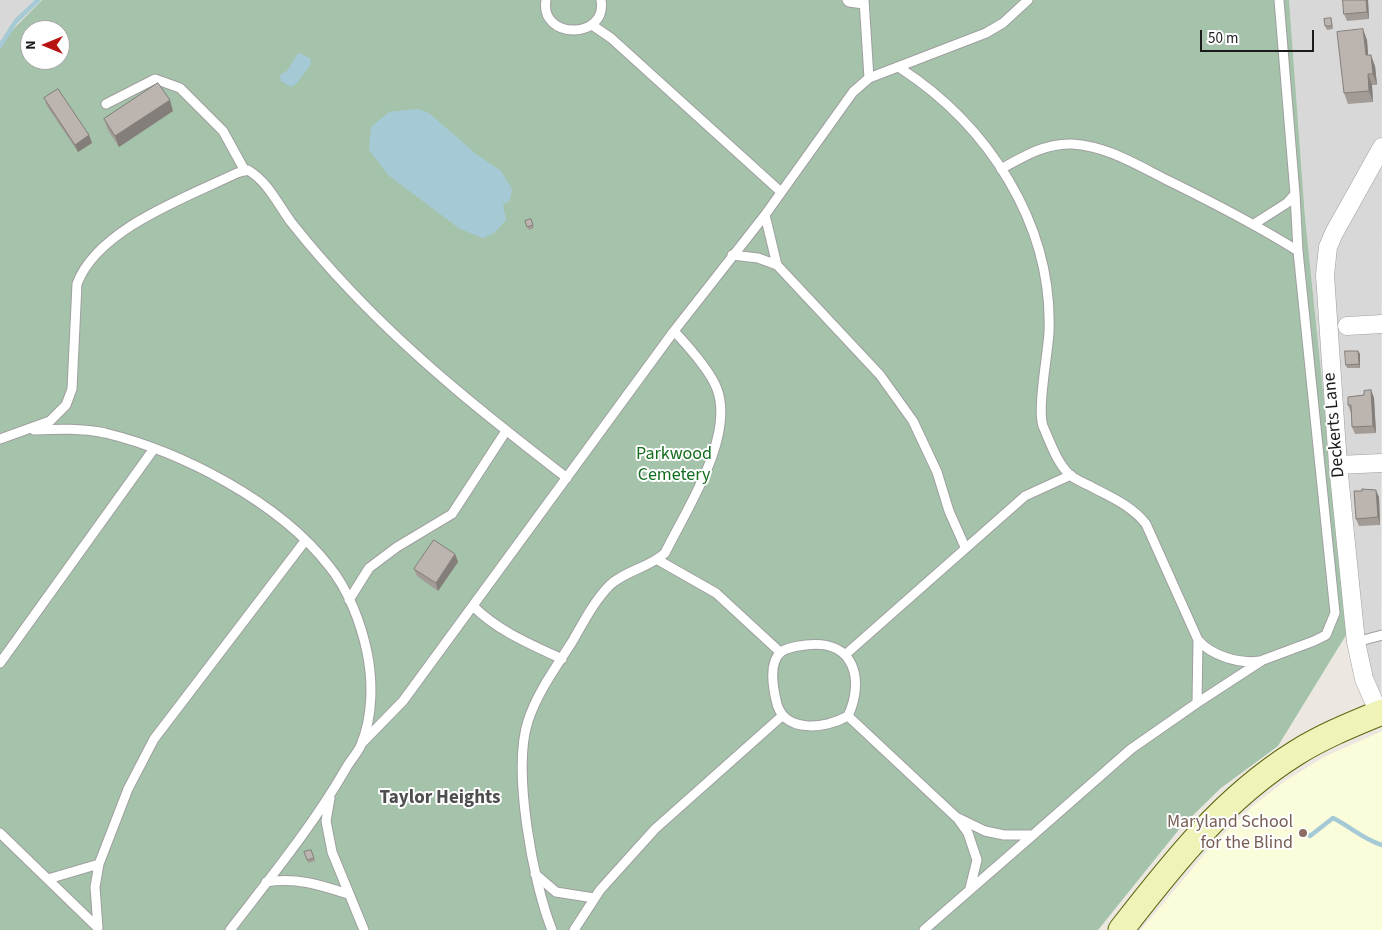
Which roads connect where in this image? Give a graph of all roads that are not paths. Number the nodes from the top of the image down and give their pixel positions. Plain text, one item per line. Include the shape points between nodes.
1 (546, 0) edge
2 (601, 0) edge
3 (847, 0) edge
4 (1028, 0) edge
5 (1278, 0) edge
6 (864, 2) edge
7 (592, 25) junction
8 (900, 68) junction
9 (869, 78) junction
10 (106, 104) dead end
11 (1382, 147) edge
12 (1002, 169) junction
13 (245, 171) junction
14 (781, 192) junction
15 (1295, 194) junction
16 (765, 215) junction
17 (1254, 224) junction
18 (1298, 251) junction
19 (732, 255) junction
20 (777, 265) junction
21 (1382, 324) edge
22 (1347, 326) dead end
23 (674, 331) junction
24 (28, 430) junction
25 (506, 431) junction
26 (0, 439) edge
27 (153, 450) junction
28 (1382, 463) edge
29 (1338, 465) junction
30 (1071, 476) junction
31 (567, 478) junction
32 (305, 541) junction
33 (965, 548) junction
34 (658, 560) junction
35 (349, 600) junction
36 (473, 606) junction
37 (1382, 635) edge
38 (1198, 640) junction
39 (1356, 642) junction
40 (780, 652) junction
41 (846, 654) junction
42 (562, 659) junction
43 (1263, 660) junction
44 (0, 663) edge
45 (1197, 703) junction
46 (1380, 713) edge
47 (782, 716) junction
48 (848, 716) junction
49 (361, 745) junction
50 (332, 793) junction
51 (956, 817) junction
52 (0, 833) edge
53 (1033, 836) junction
54 (99, 864) junction
55 (535, 874) junction
56 (48, 879) junction
57 (266, 882) junction
58 (970, 888) junction
59 (348, 894) junction
60 (594, 898) junction
61 (98, 928) edge
62 (230, 930) edge
63 (364, 930) edge
64 (552, 930) edge
65 (574, 930) edge
66 (924, 930) edge
67 (1121, 930) edge

1 - 7 lane via 549,18 562,29 577,32
2 - 7 lane via 599,15
3 - 6 lane
4 - 8 lane via 1004,23 986,33
5 - 15 lane
6 - 9 lane
7 - 14 lane via 611,38
8 - 9 lane
8 - 12 lane via 946,102
9 - 14 lane via 853,92
10 - 13 lane via 155,79 180,88 223,131
11 - 29 street, Deckerts Lane via 1334,233 1325,261
12 - 17 lane via 1047,147 1087,146 1118,156
12 - 30 lane via 1021,200 1041,250 1049,301 1042,422 1060,461
13 - 24 lane via 140,221 113,240 82,270 75,300 70,396 50,421
13 - 25 lane via 261,178 291,222 384,324
14 - 16 lane
15 - 17 lane via 1287,203
15 - 18 lane
16 - 19 lane
16 - 20 lane
17 - 18 lane
18 - 43 lane via 1335,613 1326,634
19 - 20 lane via 758,258
19 - 23 lane
20 - 33 lane via 880,375 913,421 937,472
21 - 22 street
23 - 31 lane
23 - 34 lane via 691,349 717,389 721,423 712,458 665,553
24 - 26 lane
24 - 27 lane via 104,433
25 - 31 lane
25 - 35 lane via 452,514 397,547 370,568
27 - 32 lane via 192,464 237,487 267,507
27 - 44 lane
28 - 29 street
29 - 39 street, Deckerts Lane
30 - 33 lane via 1025,496
30 - 38 lane via 1139,514
31 - 36 lane
32 - 35 lane via 330,566
32 - 54 lane via 154,739 128,789
33 - 41 lane
34 - 40 lane via 716,593
34 - 42 lane via 610,584
35 - 49 lane via 370,664 372,692
36 - 42 lane via 504,631
36 - 49 lane via 403,701
37 - 39 lane
38 - 43 lane via 1211,651 1237,660
38 - 45 lane
39 - 46 street, Deckerts Lane via 1364,679
40 - 41 lane via 814,644
40 - 47 lane via 774,663 774,686
41 - 48 lane via 853,666 855,696
42 - 55 lane via 533,709 525,732 526,820
43 - 45 lane
45 - 53 lane via 1131,749
46 - 67 main road via 1297,752 1237,797 1185,850
47 - 48 lane via 789,721 812,726 835,723
47 - 60 lane via 655,829
48 - 51 lane
49 - 50 lane
50 - 57 lane
50 - 59 lane via 326,821 332,852
51 - 53 lane via 1004,836
51 - 58 lane via 968,833 978,860
52 - 56 lane
53 - 58 lane
54 - 56 lane
54 - 61 lane via 95,887
55 - 60 lane via 556,892
55 - 64 lane via 543,909
56 - 61 lane
57 - 59 lane via 310,882
57 - 62 lane
58 - 66 lane
59 - 63 lane
60 - 65 lane

